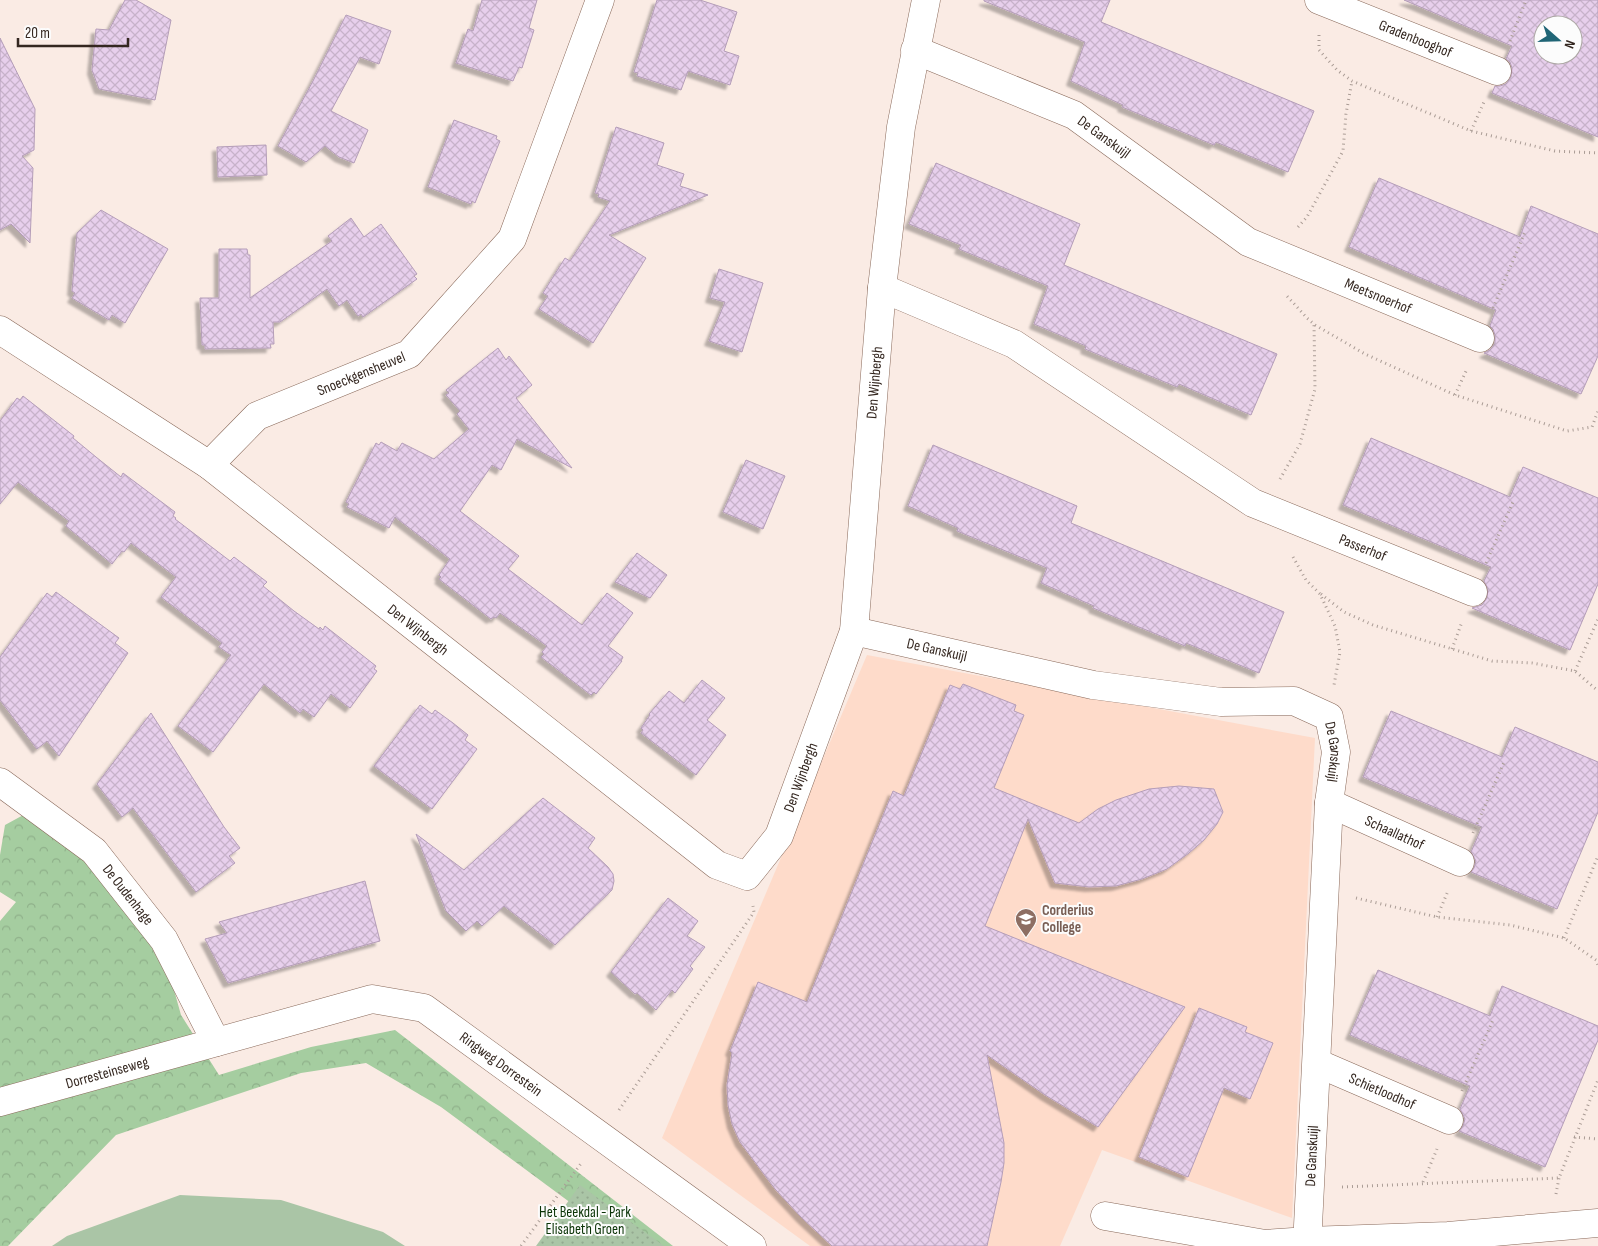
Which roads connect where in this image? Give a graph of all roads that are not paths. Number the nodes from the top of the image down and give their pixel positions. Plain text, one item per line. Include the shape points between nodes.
1 (600, 0) edge
2 (926, 0) edge
3 (1327, 3) edge
4 (916, 50) junction
5 (1497, 71) dead end
6 (1274, 253) joint
7 (882, 288) junction
8 (0, 330) edge
9 (1480, 338) dead end
10 (209, 465) junction
11 (1473, 592) dead end
12 (854, 631) junction
13 (0, 782) edge
14 (1329, 803) junction
15 (1460, 862) dead end
16 (216, 1042) junction
17 (1317, 1063) junction
18 (0, 1102) edge
19 (1449, 1120) dead end
20 (1105, 1216) dead end
21 (1598, 1223) edge
22 (1308, 1244) edge
23 (752, 1246) edge

1 - 10 street, Snoeckgensheuvel via 512,239 409,354 257,416
2 - 4 street, Den Wijnbergh
3 - 5 street, Gradenbooghof
4 - 6 street, De Ganskuijl via 1074,115 1248,242
4 - 7 street, Den Wijnbergh via 901,128
6 - 9 street, Meetsnoerhof
7 - 11 street, Passerhof via 1014,344 1253,503
7 - 12 street, Den Wijnbergh
8 - 10 street
10 - 12 street, Den Wijnbergh via 717,865 747,876 779,836
12 - 14 street, De Ganskuijl via 1093,685 1221,702 1294,701 1329,717 1336,752
13 - 16 street, De Oudenhage via 94,851 164,940
14 - 15 street, Schaallathof
14 - 17 street, De Ganskuijl
16 - 18 street, Dorresteinseweg
16 - 23 street, Ringweg Dorrestein via 372,999 424,1008
17 - 19 street, Schietloodhof
17 - 22 street, De Ganskuijl
20 - 22 street via 1265,1244
21 - 22 street

